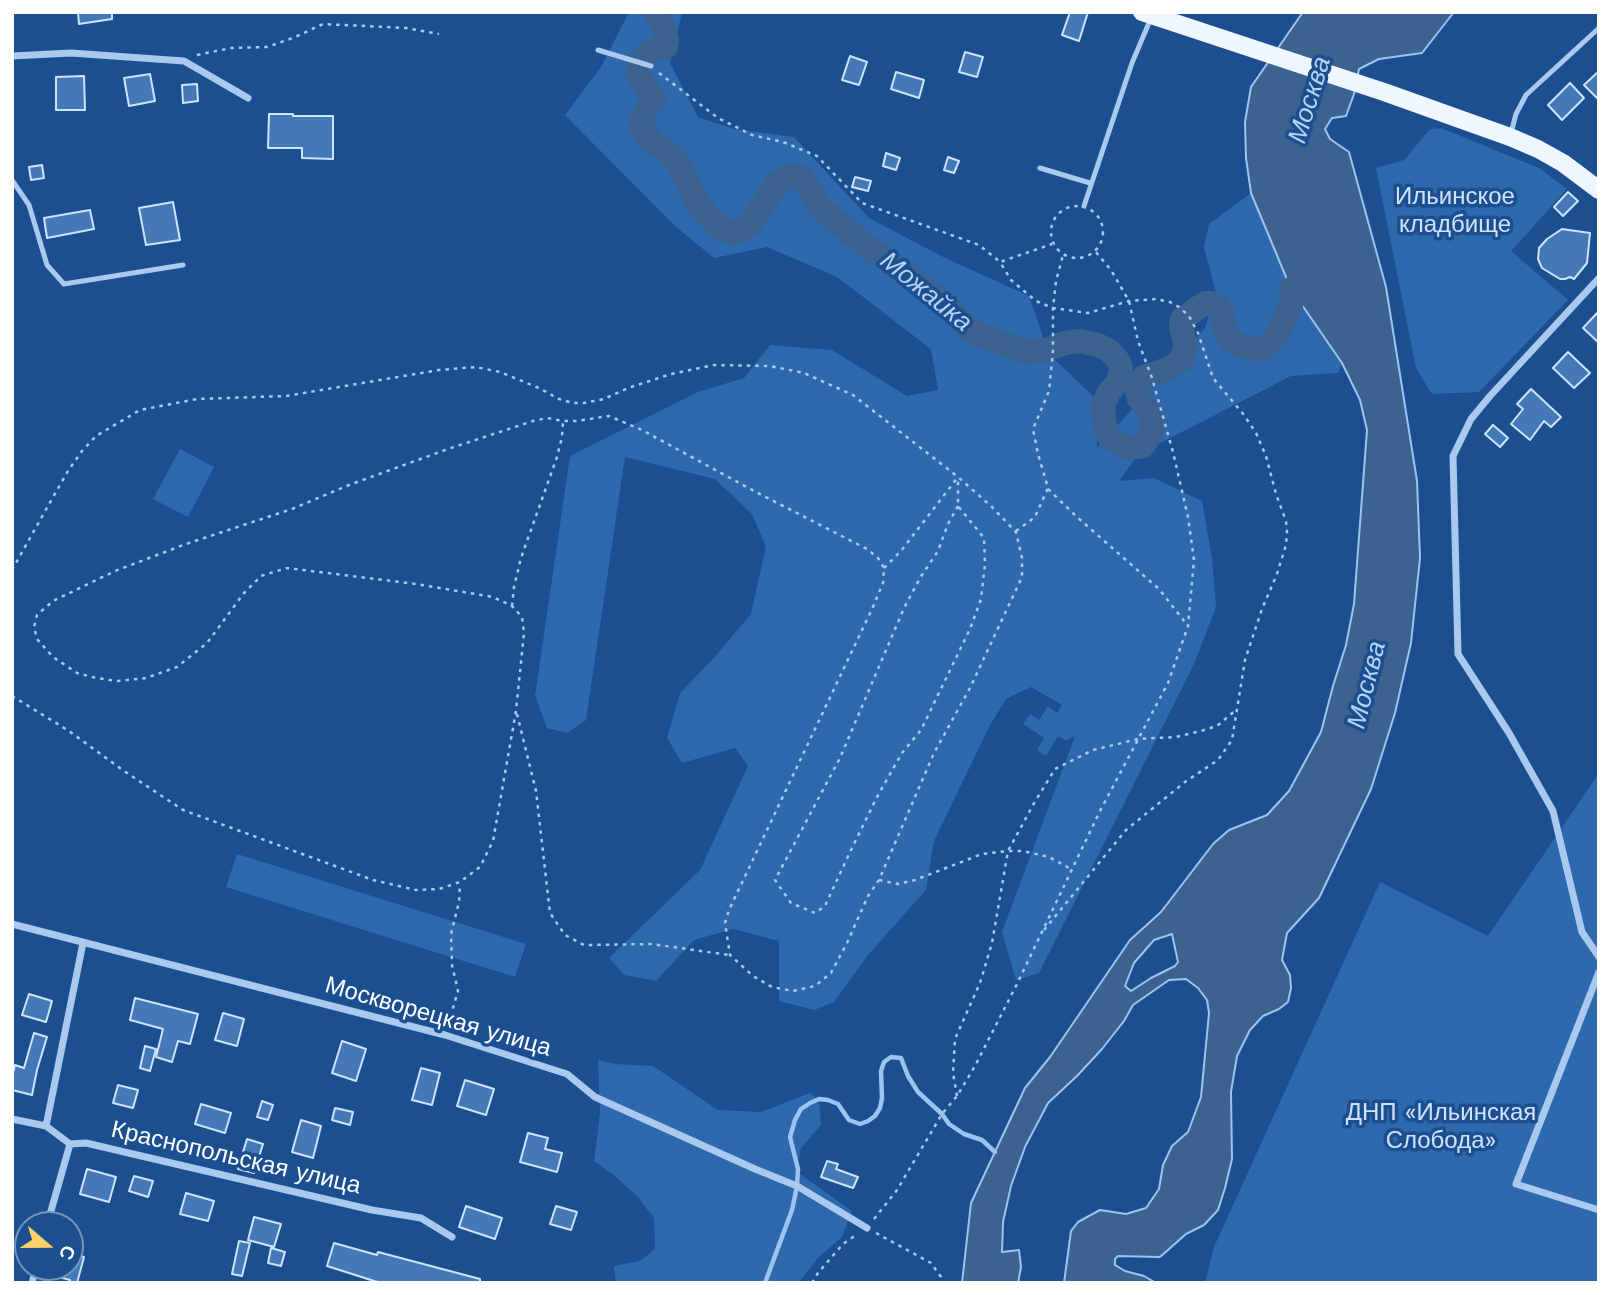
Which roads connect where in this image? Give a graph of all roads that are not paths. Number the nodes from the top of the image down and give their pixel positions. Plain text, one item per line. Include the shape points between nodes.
1 (1147, 14) edge
2 (1599, 28) edge
3 (598, 50) dead end
4 (12, 57) edge
5 (651, 66) road end
6 (248, 98) dead end
7 (1510, 137) junction
8 (1040, 168) dead end
9 (12, 180) edge
10 (1090, 183) junction
11 (1599, 190) edge
12 (1083, 206) road end
13 (183, 265) dead end
14 (1599, 278) edge
15 (12, 924) edge
16 (83, 943) junction
17 (1599, 957) edge
18 (1599, 972) edge
19 (12, 1119) edge
20 (46, 1126) junction
21 (70, 1144) junction
22 (1599, 1210) edge
23 (51, 1211) edge
24 (867, 1228) road end
25 (452, 1237) dead end

1 - 7 main road
1 - 10 lane
2 - 7 lane via 1526,95
3 - 5 lane
4 - 6 street via 71,53 184,61
7 - 11 main road via 1563,163
8 - 10 lane
9 - 13 lane via 29,205 47,265 64,284
10 - 12 lane
14 - 17 street via 1471,419 1453,456 1458,654 1510,733 1553,811 1582,932
15 - 16 street, Москворецкая улица
16 - 20 street
16 - 24 street, Москворецкая улица via 445,1035 567,1074 595,1097 797,1186
18 - 22 street via 1516,1184
19 - 20 street
20 - 21 street
21 - 23 street
21 - 25 street, Краснопольская улица via 86,1143 421,1218

